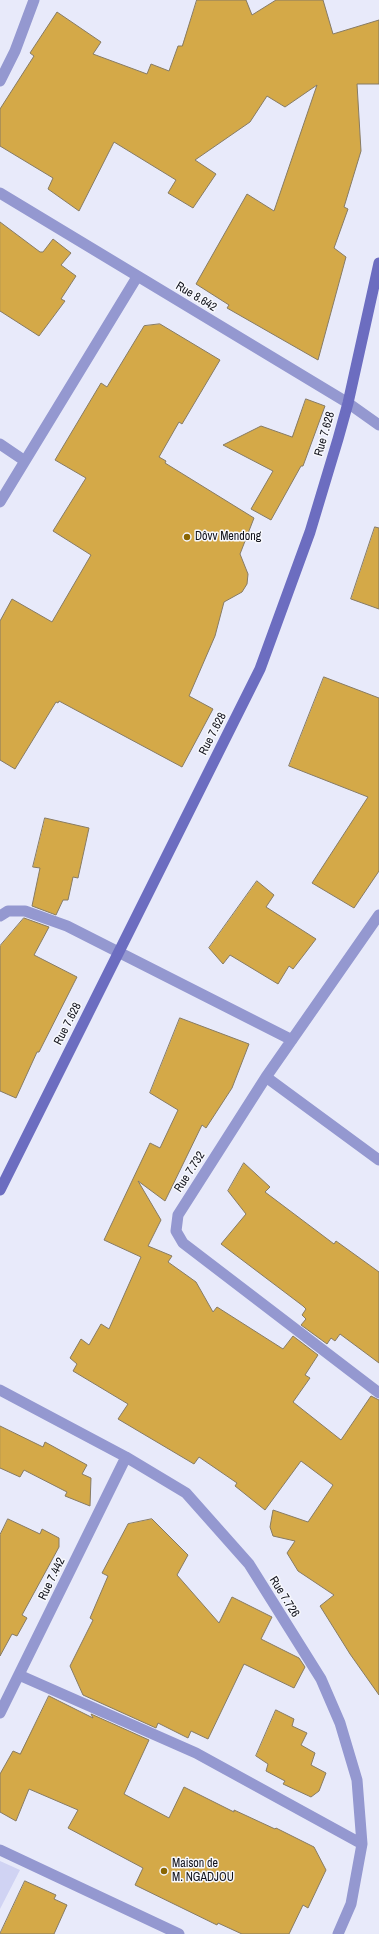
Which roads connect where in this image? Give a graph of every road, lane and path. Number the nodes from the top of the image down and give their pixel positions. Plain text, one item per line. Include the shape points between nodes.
1 (34, 0) edge
2 (0, 81) edge
3 (0, 193) edge
4 (379, 264) edge
5 (137, 277) junction
6 (348, 403) junction
7 (379, 425) edge
8 (0, 444) edge
9 (25, 461) junction
10 (0, 502) edge
11 (379, 914) edge
12 (0, 916) edge
13 (119, 952) junction
14 (292, 1040) junction
15 (266, 1077) junction
16 (379, 1160) edge
17 (0, 1190) edge
18 (0, 1390) edge
19 (379, 1393) edge
20 (126, 1457) junction
21 (19, 1675) junction
22 (0, 1713) edge
23 (362, 1844) junction
24 (0, 1850) edge
25 (179, 1934) edge
26 (338, 1934) edge

1 - 2 street via 15,51
3 - 5 street, Rue 8.642
4 - 6 main road, Rue 7.628
5 - 6 street, Rue 8.642
5 - 9 street
6 - 7 street, Rue 8.642
6 - 13 main road, Rue 7.628 via 310,532 260,669
8 - 9 street
9 - 10 street
11 - 14 street, Rue 7.732
12 - 13 street via 8,911 25,910 68,926
13 - 14 street
13 - 17 main road, Rue 7.628
14 - 15 street, Rue 7.732
15 - 16 street
15 - 19 street, Rue 7.732 via 178,1215 176,1231 183,1243
18 - 20 street, Rue 7.726
20 - 21 street, Rue 7.442
20 - 23 street, Rue 7.726 via 186,1493 249,1564 320,1679 340,1723 357,1780
21 - 22 street, Rue 7.442
21 - 23 street via 196,1753
23 - 26 street, Rue 7.726 via 351,1904
24 - 25 street

